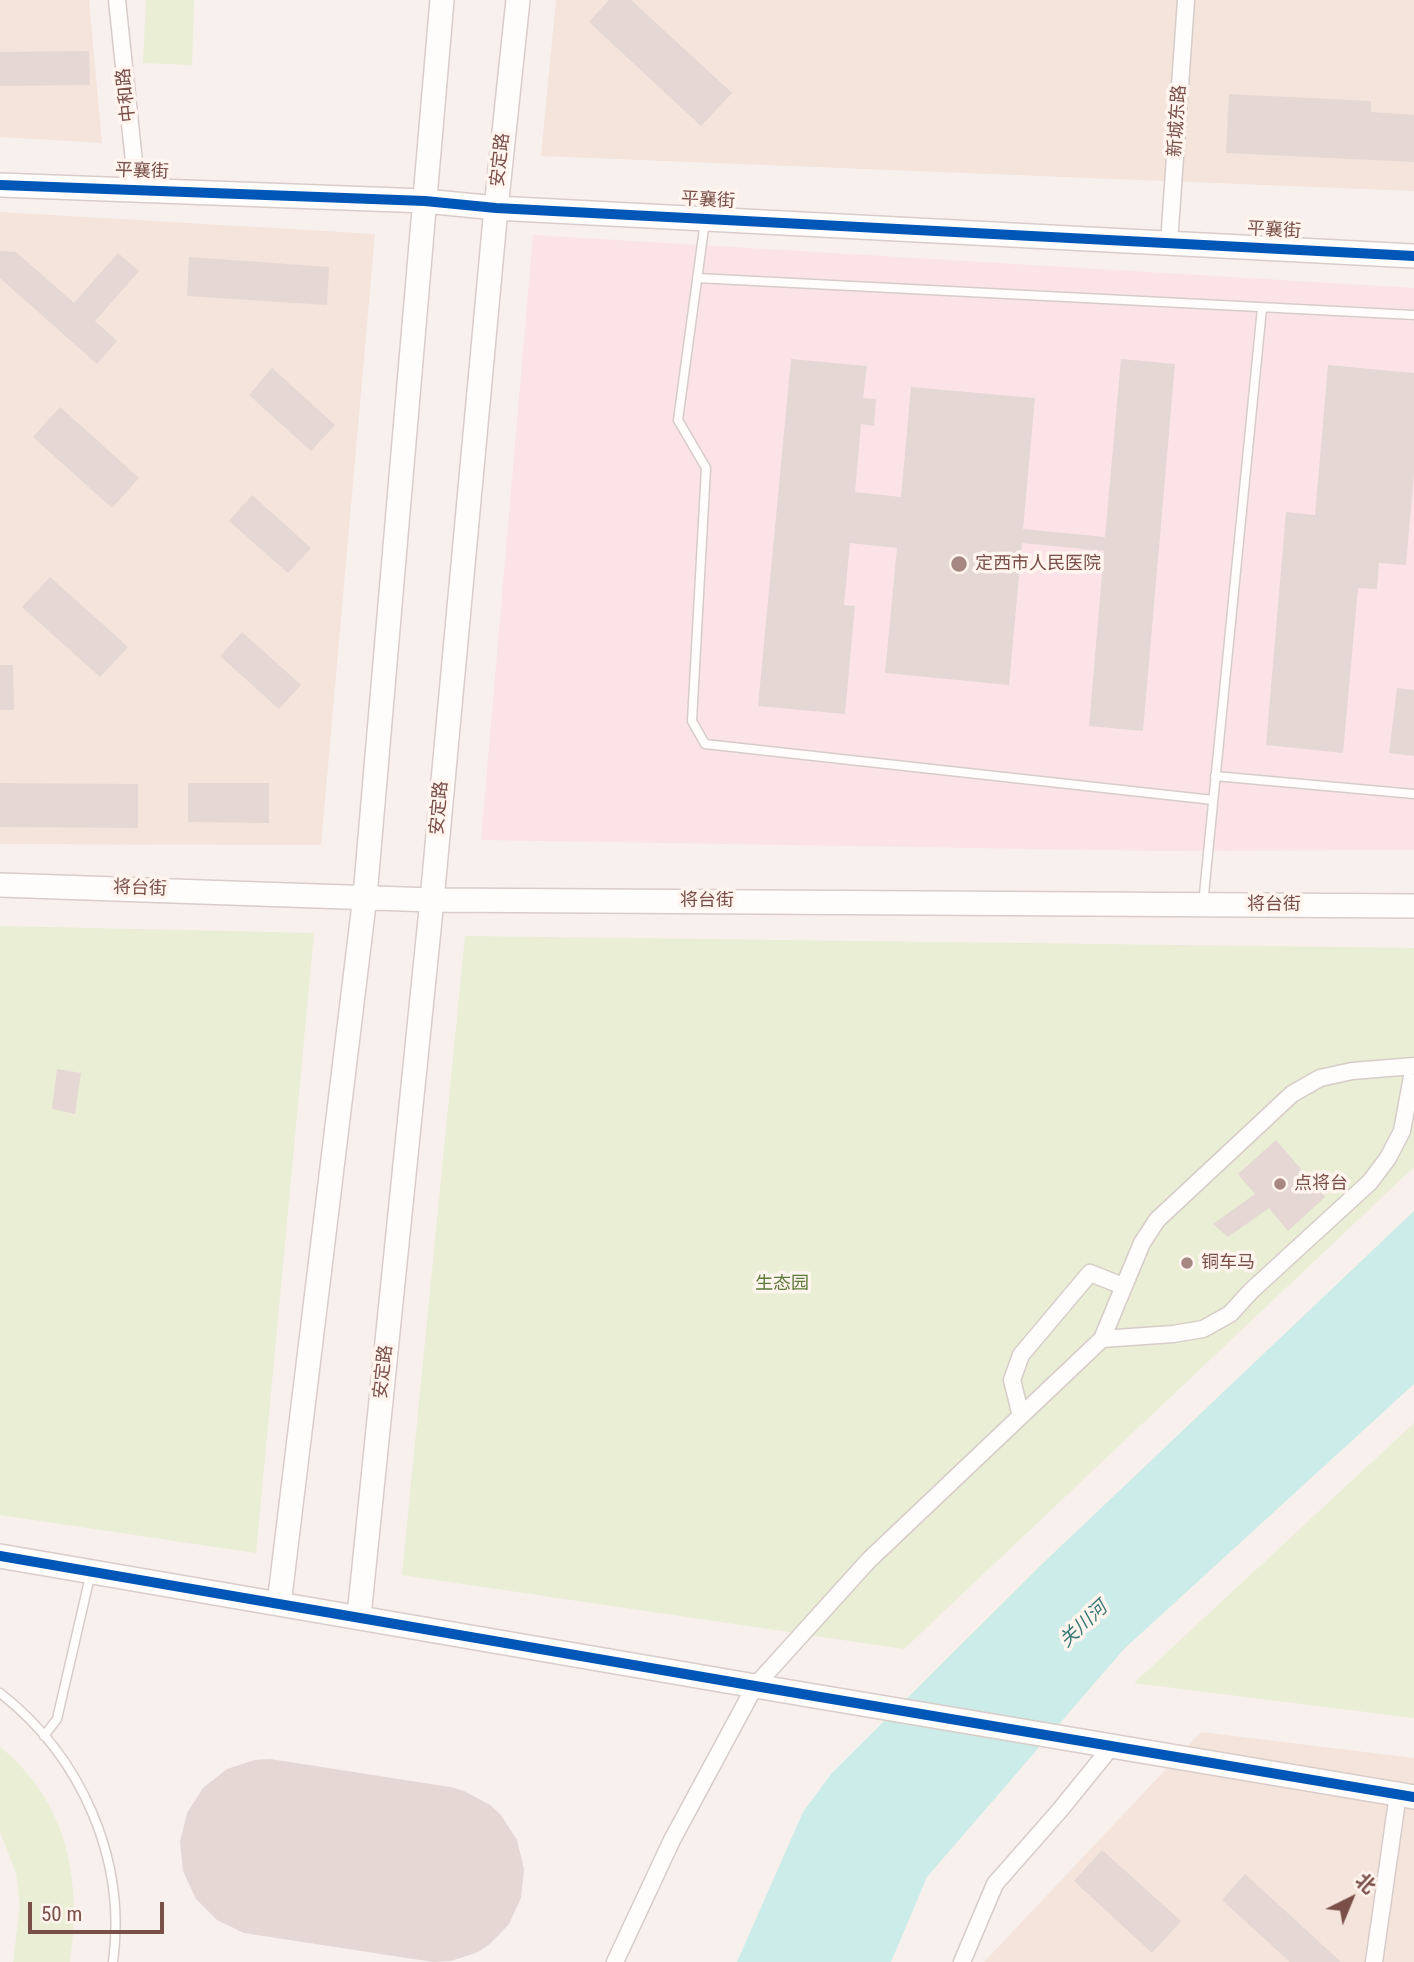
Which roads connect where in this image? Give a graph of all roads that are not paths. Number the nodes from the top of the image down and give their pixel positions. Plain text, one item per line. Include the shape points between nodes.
1 (117, 0) edge
2 (442, 0) edge
3 (519, 0) edge
4 (1186, 0) edge
5 (0, 185) edge
6 (137, 190) junction
7 (425, 201) junction
8 (496, 208) junction
9 (706, 219) junction
10 (1169, 243) junction
11 (1414, 256) edge
12 (697, 278) junction
13 (1262, 308) junction
14 (1414, 315) edge
15 (1215, 776) junction
16 (1414, 794) edge
17 (1213, 800) junction
18 (0, 885) edge
19 (365, 896) junction
20 (432, 900) junction
21 (1203, 904) junction
22 (1414, 906) edge
23 (1123, 1286) junction
24 (1102, 1339) junction
25 (1021, 1416) junction
26 (0, 1556) edge
27 (91, 1571) junction
28 (279, 1604) junction
29 (359, 1616) junction
30 (755, 1686) junction
31 (0, 1693) edge
32 (44, 1736) junction
33 (1112, 1746) junction
34 (1406, 1795) edge
35 (113, 1962) edge
36 (615, 1962) edge
37 (962, 1962) edge
38 (1374, 1962) edge

1 - 6 street, 中和路
2 - 7 street
3 - 8 street, 安定路
4 - 10 street, 新城东路
5 - 6 street, 平襄街
6 - 7 street, 平襄街
7 - 8 street, 平襄街
7 - 19 street
8 - 9 street, 平襄街
8 - 20 street, 安定路
9 - 10 street, 平襄街
9 - 12 lane
10 - 11 street, 平襄街
12 - 13 lane
12 - 17 lane via 678,420 706,468 692,721 705,744
13 - 14 lane
13 - 15 lane
15 - 16 lane
15 - 17 lane
17 - 21 lane
18 - 19 street, 将台街
19 - 20 street, 将台街
19 - 28 street
20 - 21 street, 将台街
20 - 29 street, 安定路
21 - 22 street, 将台街
23 - 24 street
23 - 24 street via 1157,1220 1292,1094 1341,1074 1414,1066 1402,1131 1388,1158 1370,1182 1230,1314 1203,1329
23 - 25 street via 1090,1273 1021,1355 1012,1380
24 - 25 street
25 - 30 street via 869,1560
26 - 27 street
27 - 28 street
27 - 32 lane via 57,1719
28 - 29 street
29 - 30 street
30 - 33 street
30 - 36 street via 672,1840
31 - 32 lane
32 - 35 lane via 88,1801 106,1851 115,1905
33 - 34 street
33 - 37 street via 995,1884
34 - 38 street

